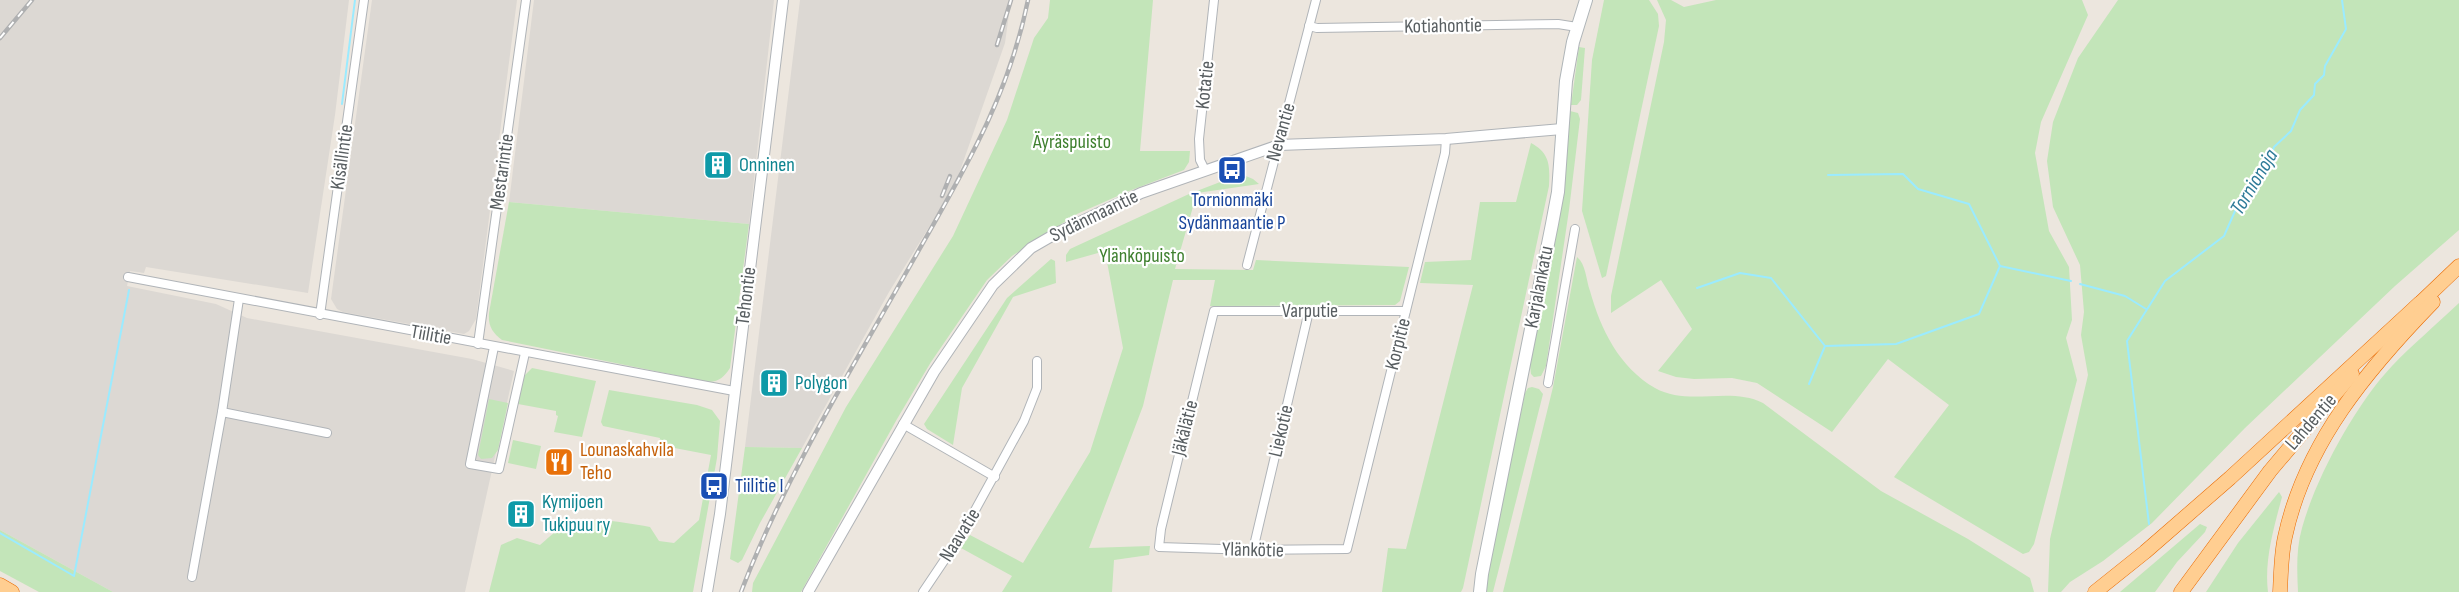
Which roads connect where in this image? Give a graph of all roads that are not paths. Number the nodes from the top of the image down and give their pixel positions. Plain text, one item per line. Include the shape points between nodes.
1 (364, 0) edge
2 (526, 0) edge
3 (783, 0) edge
4 (1214, 0) edge
5 (1316, 0) edge
6 (1587, 0) edge
7 (1309, 26) junction
8 (1577, 27) junction
9 (1562, 129) junction
10 (1446, 139) junction
11 (1279, 145) junction
12 (1205, 170) junction
13 (1575, 229) dead end
14 (1247, 265) dead end
15 (2459, 267) edge
16 (128, 277) dead end
17 (239, 299) junction
18 (2420, 303) junction
19 (1214, 310) joint
20 (1309, 311) junction
21 (1406, 311) junction
22 (320, 315) junction
23 (478, 344) junction
24 (494, 347) junction
25 (525, 352) junction
26 (1037, 360) dead end
27 (1548, 383) dead end
28 (734, 391) junction
29 (222, 412) junction
30 (903, 424) junction
31 (327, 433) dead end
32 (995, 477) junction
33 (1159, 547) joint
34 (1347, 549) joint
35 (1253, 550) junction
36 (1482, 574) junction
37 (192, 577) dead end
38 (0, 585) edge
39 (12, 592) edge
40 (706, 592) edge
41 (808, 592) edge
42 (923, 592) edge
43 (1474, 592) edge
44 (1480, 592) edge
45 (2095, 592) edge
46 (2181, 592) edge
47 (2280, 592) edge

1 - 22 street, Kisällintie
2 - 23 street, Mestarintie
3 - 28 street, Tehontie
4 - 12 street, Kotatie via 1199,139 1200,160
5 - 7 street, Nevantie
6 - 8 main road, Karjalankatu
7 - 8 street, Kotiahontie
7 - 11 street, Nevantie
8 - 9 main road, Karjalankatu via 1566,81
9 - 10 street, Sydänmaantie
9 - 36 main road, Karjalankatu via 1558,192
10 - 11 street, Sydänmaantie
10 - 21 street, Korpitie
11 - 12 street, Sydänmaantie
11 - 14 street, Nevantie
12 - 30 street, Sydänmaantie via 1141,193 1031,248 993,285
13 - 27 street
15 - 18 highway, Lahdentie
15 - 47 highway via 2452,284 2395,344 2341,411 2311,460 2284,539
16 - 17 street, Tiilitie
17 - 22 street, Tiilitie
17 - 29 street
18 - 45 highway via 2230,478
18 - 46 highway, Lahdentie via 2298,436
19 - 20 street, Varputie
19 - 33 street, Jäkälätie
20 - 21 street, Varputie
20 - 35 street, Liekotie
21 - 34 street, Korpitie
22 - 23 street, Tiilitie
23 - 24 street, Tiilitie
24 - 25 street, Tiilitie
24 - 25 street via 471,464 499,468
25 - 28 street, Tiilitie
26 - 32 street, Naavatie via 1035,395
28 - 40 street, Tehontie via 720,514
29 - 31 street
29 - 37 street
30 - 32 street
30 - 41 street, Sydänmaantie
32 - 42 street, Naavatie
33 - 35 street, Ylänkötie
34 - 35 street, Ylänkötie
36 - 43 main road, Karjalankatu
36 - 44 main road, Karjalankatu
38 - 39 highway

